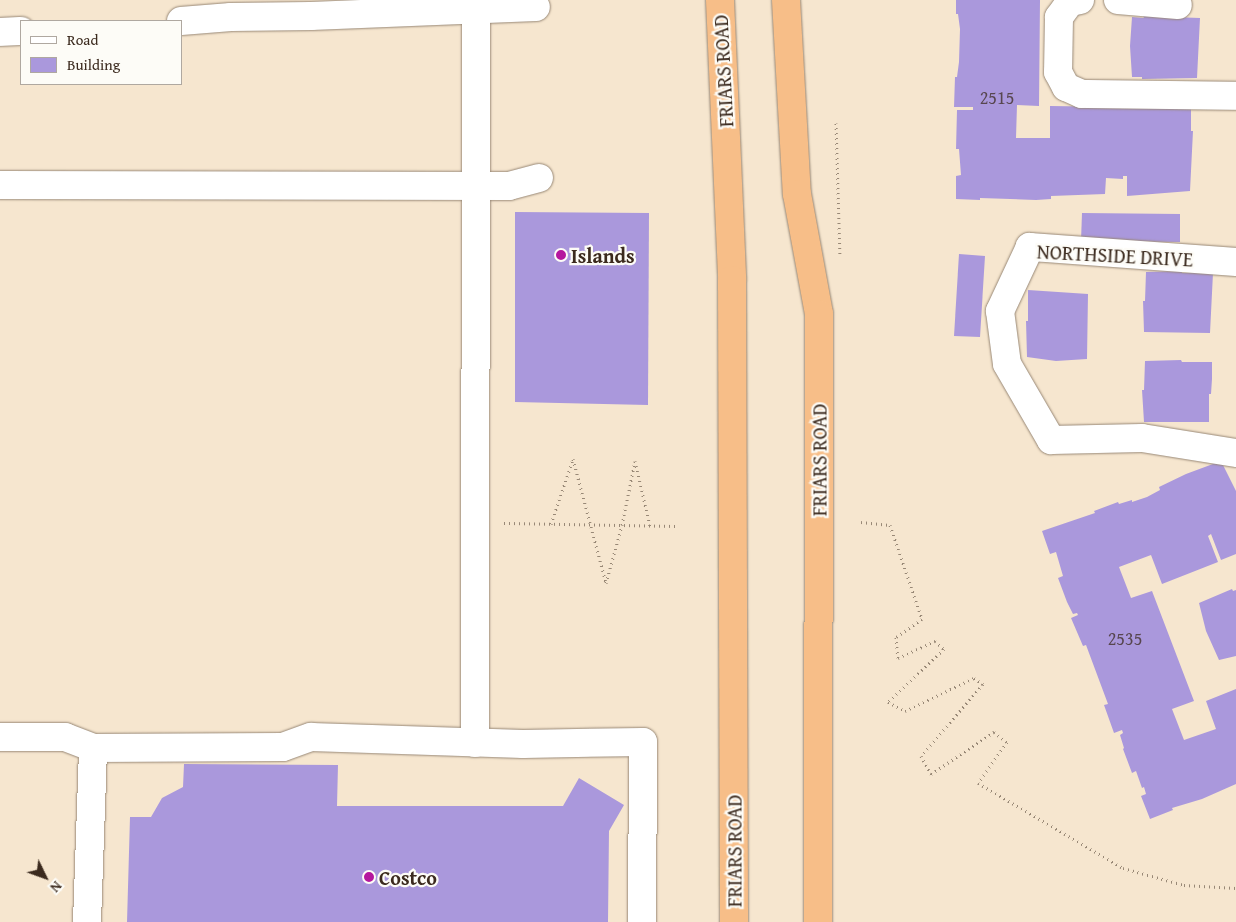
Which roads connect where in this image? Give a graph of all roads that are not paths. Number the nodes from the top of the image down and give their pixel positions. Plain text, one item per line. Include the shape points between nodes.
1 (720, 0) edge
2 (786, 0) edge
3 (1080, 0) edge
4 (1118, 0) edge
5 (1178, 5) dead end
6 (343, 7) edge
7 (536, 7) dead end
8 (256, 8) edge
9 (476, 9) junction
10 (188, 14) edge
11 (20, 31) edge
12 (0, 32) edge
13 (1236, 96) edge
14 (539, 178) dead end
15 (0, 185) edge
16 (476, 186) junction
17 (1236, 262) edge
18 (1236, 453) edge
19 (0, 736) edge
20 (475, 743) junction
21 (94, 748) junction
22 (87, 922) edge
23 (642, 922) edge
24 (734, 922) edge
25 (818, 922) edge

1 - 24 highway, FRIARS ROAD via 732,280
2 - 25 highway, FRIARS ROAD via 797,194 819,314
3 - 13 street via 1070,2 1059,17 1058,72 1066,87 1082,94
4 - 5 street
6 - 8 street
6 - 9 street
7 - 9 street
8 - 10 street
9 - 16 street
11 - 12 street
14 - 16 street via 509,186
15 - 16 street
16 - 20 street
17 - 18 street, NORTHSIDE DRIVE via 1030,247 1000,311 1007,364 1051,440 1142,438
19 - 21 street via 65,737
20 - 21 street via 311,737 283,747
20 - 23 street via 643,742
21 - 22 street

